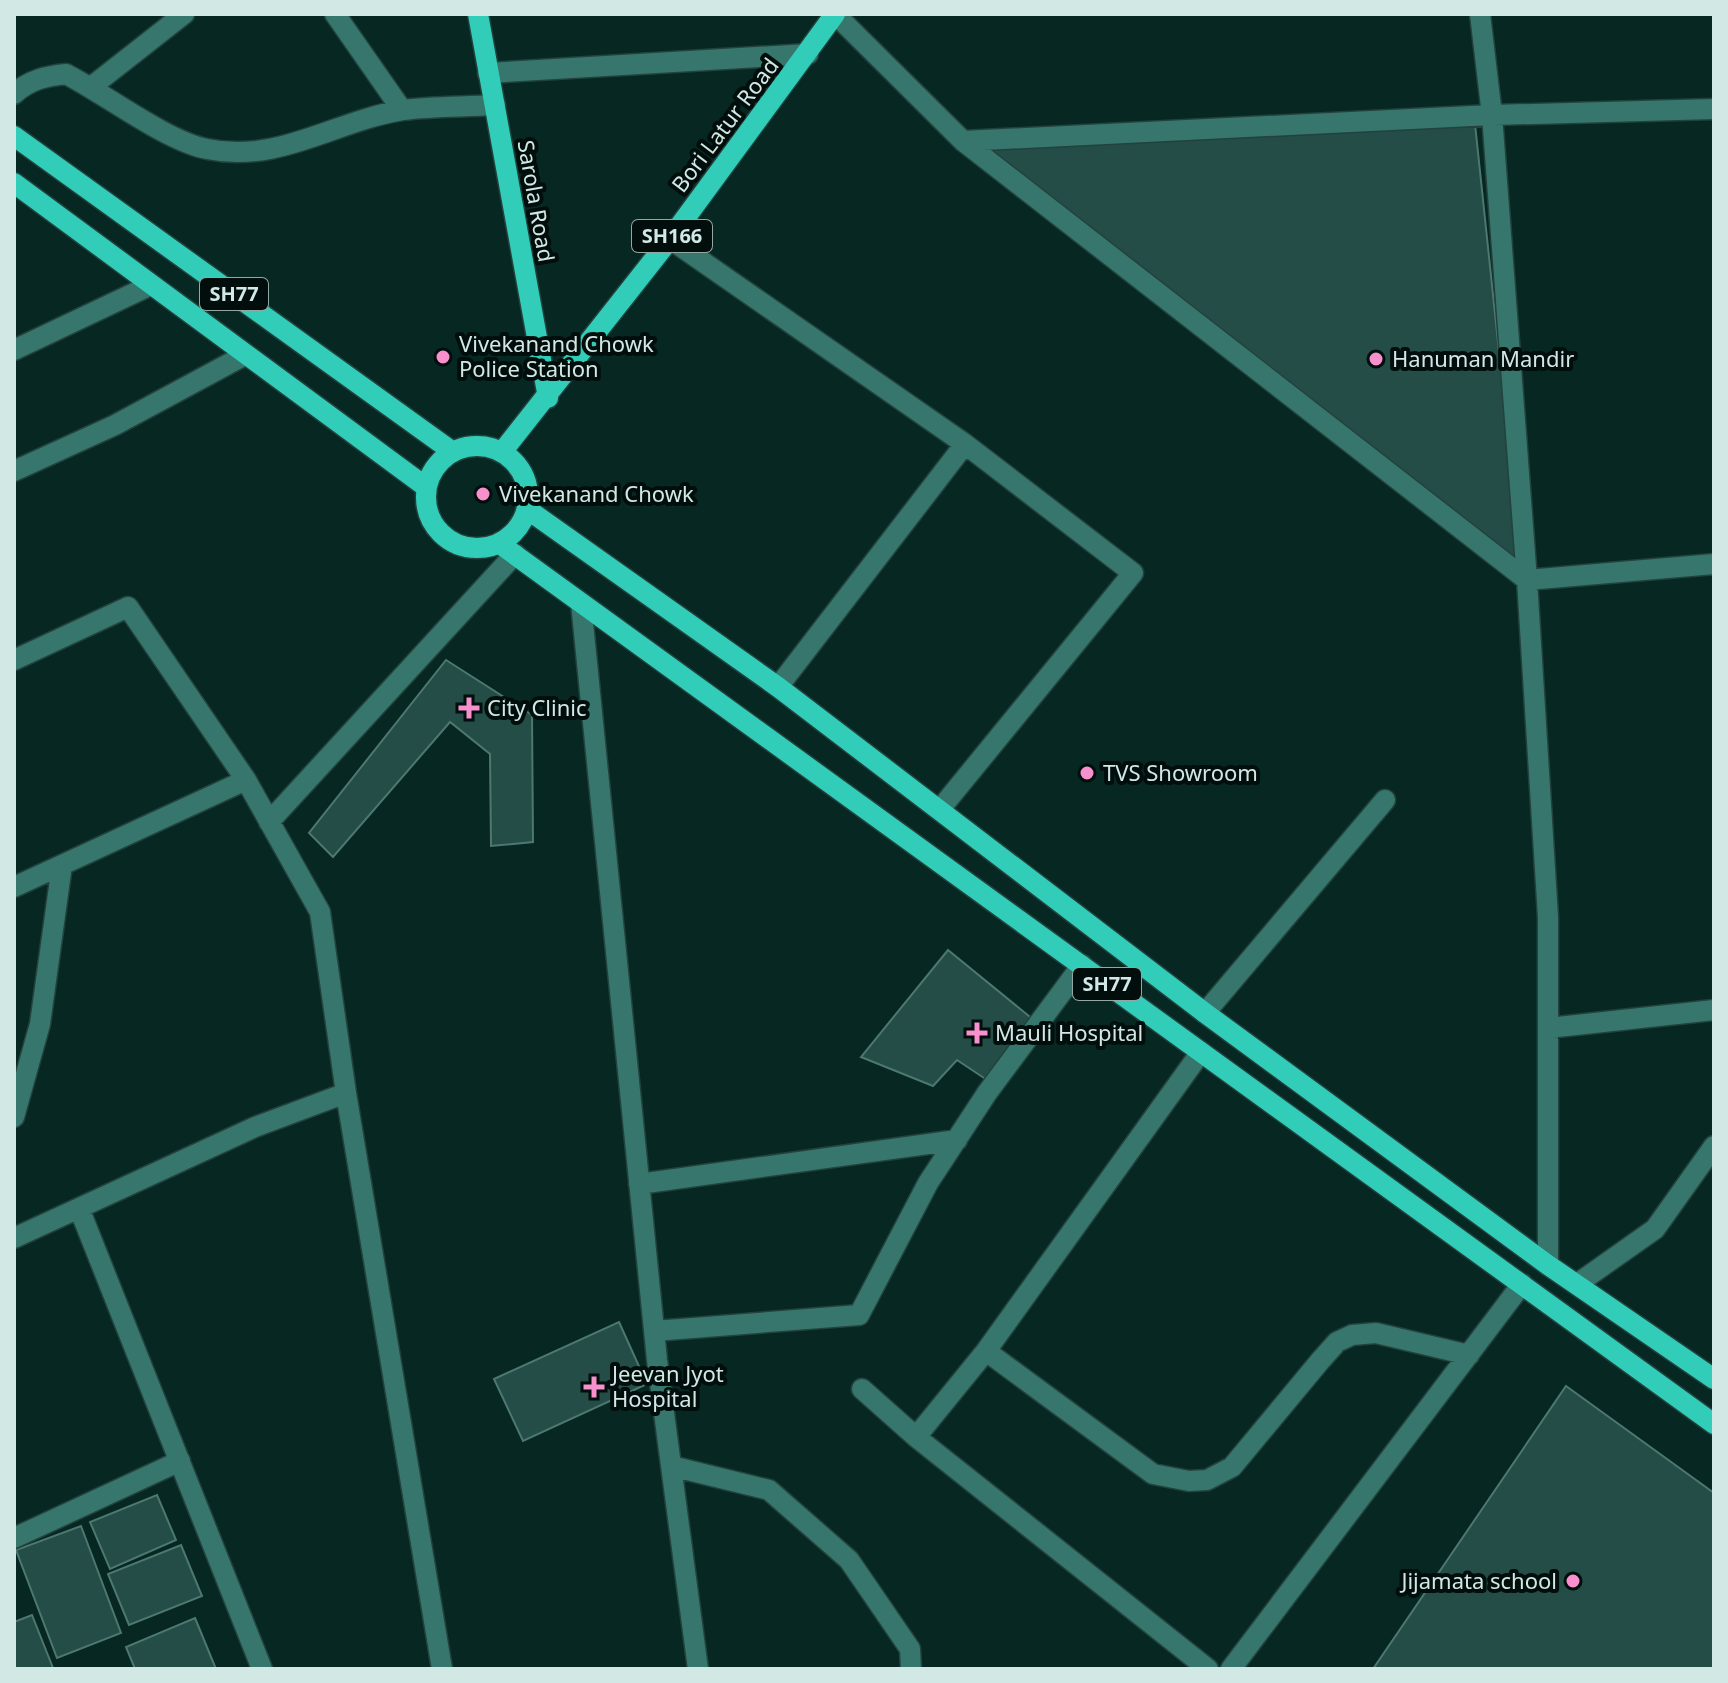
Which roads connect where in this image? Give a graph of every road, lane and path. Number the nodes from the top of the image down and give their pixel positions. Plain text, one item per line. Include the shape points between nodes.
1 (184, 14) edge
2 (335, 14) edge
3 (478, 14) edge
4 (835, 14) edge
5 (1480, 14) edge
6 (808, 54) junction
7 (488, 73) junction
8 (91, 87) junction
9 (14, 94) edge
10 (495, 105) junction
11 (1714, 109) edge
12 (402, 110) junction
13 (1492, 115) junction
14 (14, 136) edge
15 (963, 141) junction
16 (14, 183) edge
17 (670, 239) junction
18 (151, 285) junction
19 (14, 350) edge
20 (245, 355) junction
21 (548, 398) junction
22 (965, 444) junction
23 (453, 452) junction
24 (502, 452) junction
25 (14, 471) edge
26 (426, 487) junction
27 (527, 509) junction
28 (508, 549) junction
29 (1714, 564) edge
30 (1527, 580) junction
31 (581, 603) junction
32 (14, 660) edge
33 (778, 687) junction
34 (246, 780) junction
35 (1385, 800) dead end
36 (941, 808) junction
37 (269, 822) junction
38 (62, 865) junction
39 (14, 887) edge
40 (1082, 965) junction
41 (1714, 1010) edge
42 (1205, 1013) junction
43 (1548, 1028) junction
44 (1201, 1052) junction
45 (22, 1062) edge
46 (346, 1093) junction
47 (14, 1117) edge
48 (957, 1140) junction
49 (1714, 1146) edge
50 (639, 1184) junction
51 (79, 1208) junction
52 (14, 1238) edge
53 (1548, 1265) junction
54 (1522, 1284) junction
55 (1577, 1284) junction
56 (654, 1331) junction
57 (986, 1351) junction
58 (1469, 1355) junction
59 (1714, 1379) edge
60 (862, 1389) dead end
61 (1714, 1424) edge
62 (916, 1437) junction
63 (180, 1461) junction
64 (671, 1466) junction
65 (14, 1538) edge
66 (262, 1669) edge
67 (442, 1669) edge
68 (698, 1669) edge
69 (911, 1669) edge
70 (1208, 1669) edge
71 (1231, 1669) edge

1 - 8 street
2 - 12 street
3 - 7 main road, Sarola Road
4 - 6 main road, Bori Latur Road / SH166
4 - 15 street
5 - 13 street
6 - 7 street
6 - 17 main road, Bori Latur Road / SH166
7 - 10 main road, Sarola Road
8 - 9 street via 66,74 46,76
8 - 12 street via 179,139 205,149 252,154 289,148
10 - 12 street
10 - 21 main road, Sarola Road
11 - 13 street
13 - 15 street
13 - 30 street
14 - 23 main road, SH77
15 - 30 street
16 - 18 main road, SH77
17 - 21 main road, Bori Latur Road / SH166
17 - 22 street
18 - 19 street
18 - 20 main road, SH77
20 - 25 street via 115,425
20 - 26 main road, SH77
21 - 24 main road, Bori Latur Road / SH166
22 - 33 street
22 - 36 street via 1133,573
23 - 24 main road via 479,445
23 - 26 main road via 436,465
24 - 27 main road via 519,466 528,487
26 - 28 main road via 429,516 446,538 472,549
27 - 28 main road
27 - 33 main road, SH77
28 - 31 main road, SH77
28 - 37 street
29 - 30 street
30 - 43 street via 1548,917
31 - 40 main road, SH77
31 - 50 street
32 - 34 street via 128,607
33 - 36 main road, SH77
34 - 37 street
34 - 38 street
35 - 42 street
36 - 42 main road, SH77
37 - 46 street via 320,912
38 - 39 street
38 - 45 street via 40,1024
40 - 44 main road, SH77
40 - 48 street
41 - 43 street
42 - 53 main road, SH77
43 - 53 street
44 - 54 main road, SH77
44 - 57 street
45 - 47 street
46 - 51 street via 255,1127
46 - 67 street
48 - 50 street
48 - 56 street via 928,1183 859,1315
49 - 55 street via 1655,1229
50 - 56 street
51 - 52 street
51 - 63 street
53 - 55 main road, SH77
54 - 58 street
54 - 61 main road, SH77
55 - 59 main road, SH77
56 - 64 street
57 - 58 street via 1153,1474 1189,1481 1207,1480 1232,1467 1329,1351 1352,1335 1376,1333
57 - 62 street
58 - 71 street
60 - 62 street
62 - 70 street
63 - 65 street
63 - 66 street
64 - 68 street
64 - 69 street via 769,1490 849,1560 910,1649

